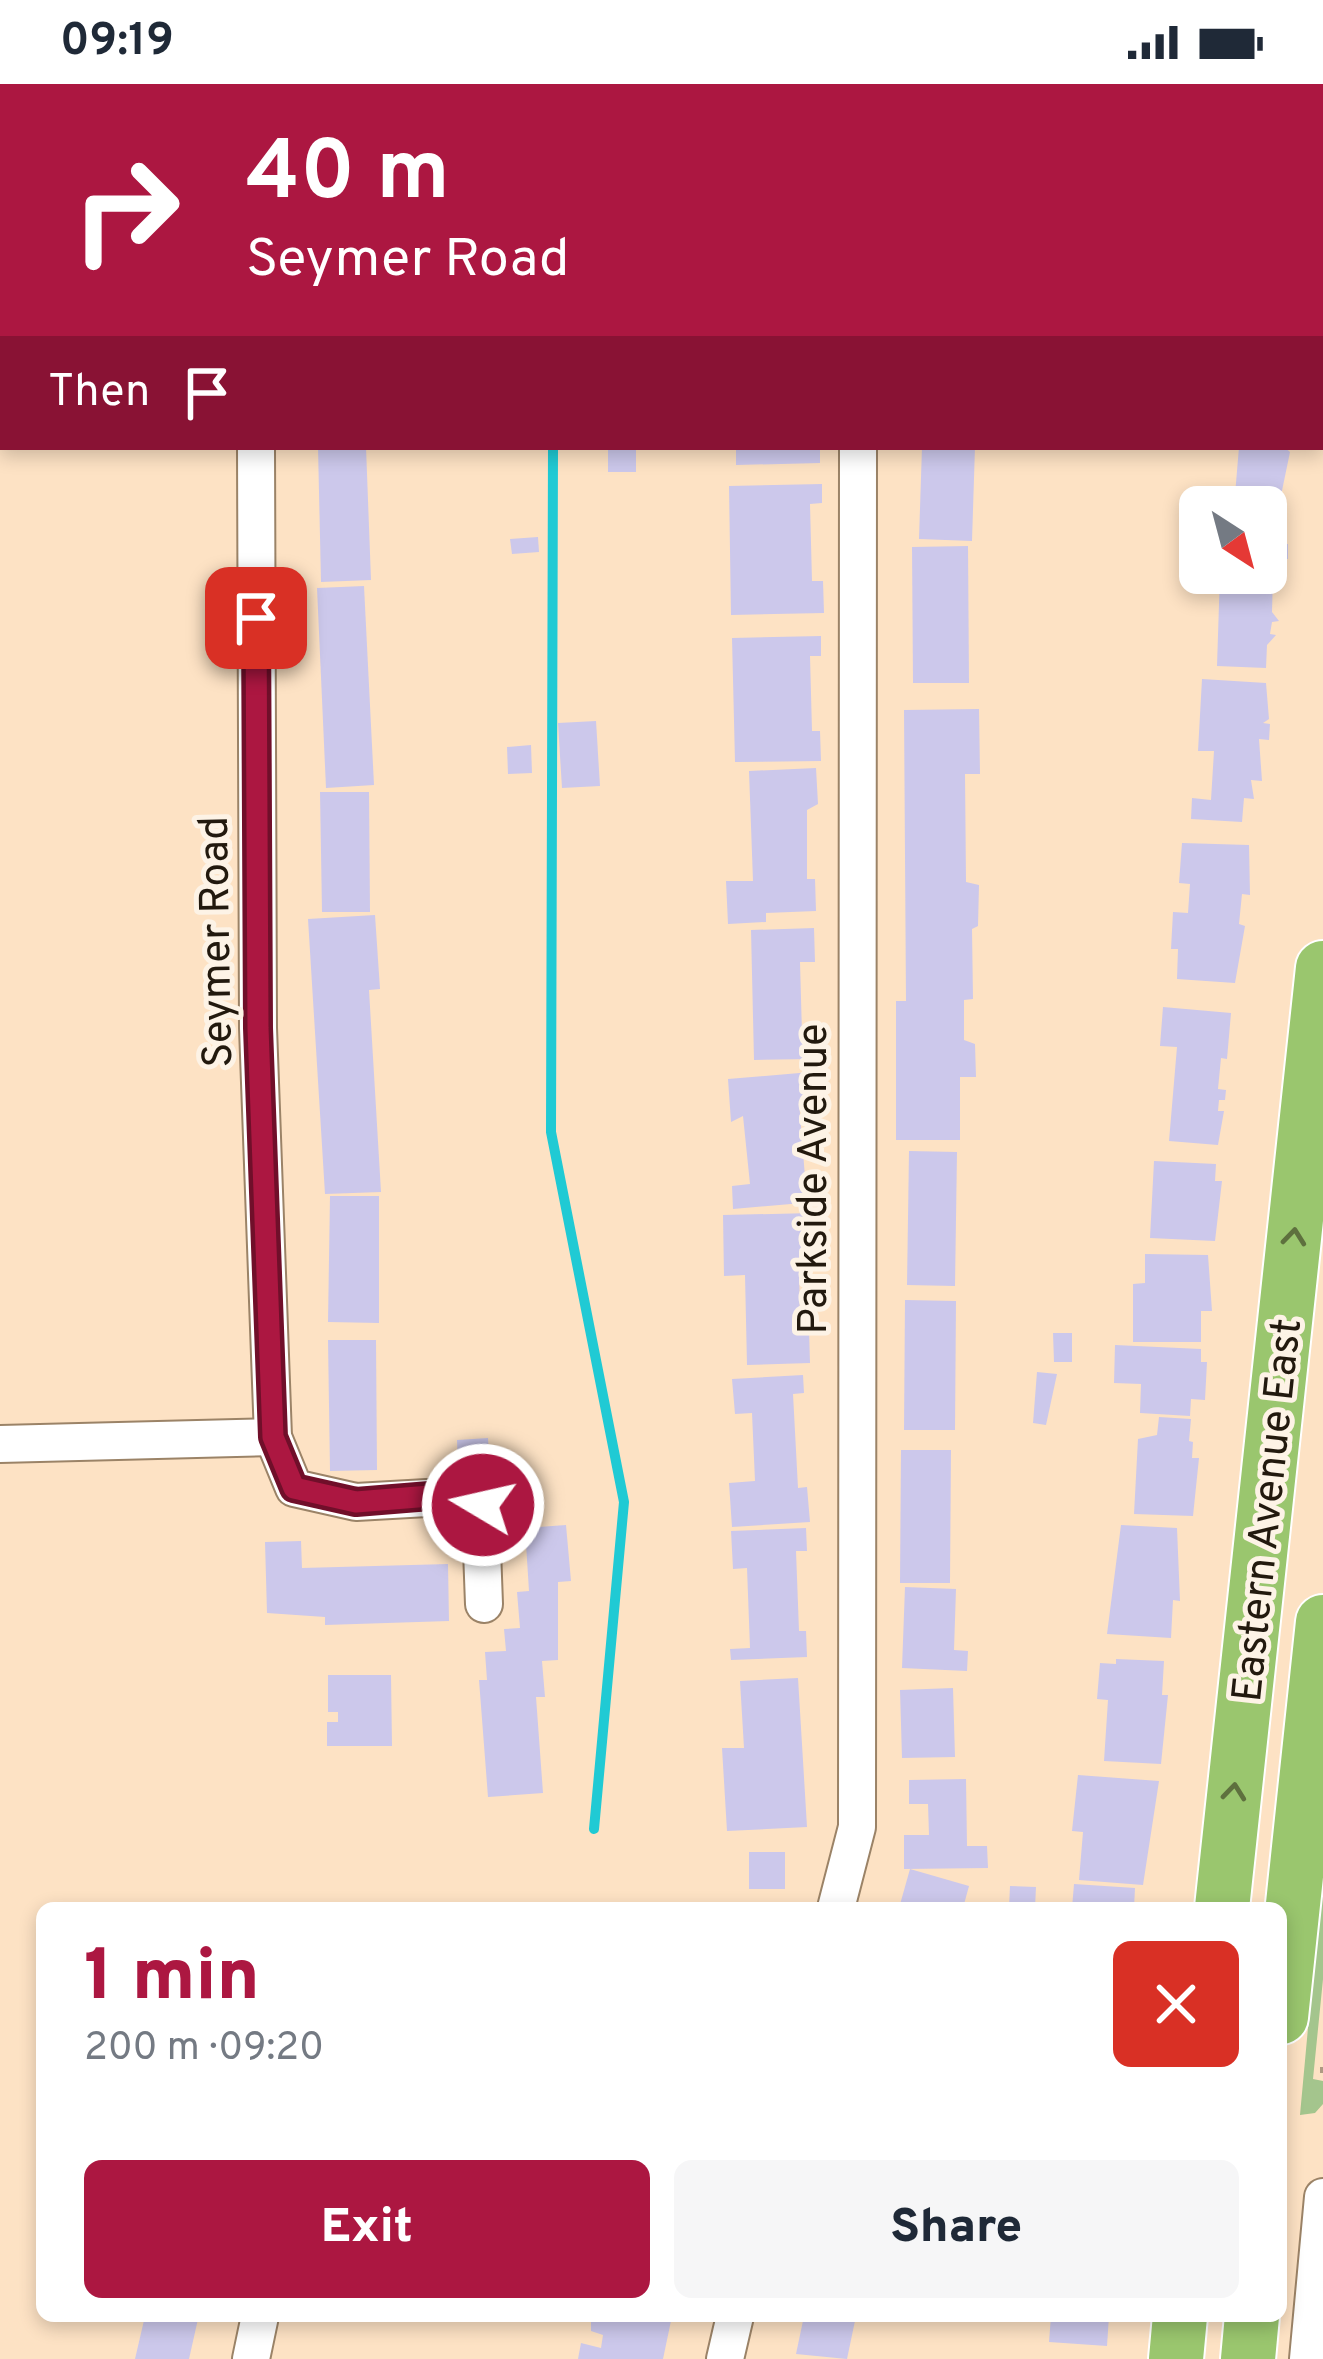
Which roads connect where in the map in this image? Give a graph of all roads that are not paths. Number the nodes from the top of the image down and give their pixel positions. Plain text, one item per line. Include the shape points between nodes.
1 (256, 450) edge
2 (858, 450) edge
3 (1323, 968) edge
4 (273, 1437) junction
5 (0, 1444) edge
6 (484, 1604) dead end
7 (1323, 1622) edge
8 (838, 1902) edge
9 (1223, 1902) edge
10 (1287, 1961) edge
11 (1323, 2198) edge
12 (259, 2322) edge
13 (734, 2322) edge
14 (1179, 2322) edge
15 (1251, 2322) edge
16 (251, 2359) edge
17 (725, 2359) edge
18 (1176, 2359) edge
19 (1248, 2359) edge
20 (1308, 2359) edge

1 - 4 street, Seymer Road via 258,1028
2 - 8 street, Parkside Avenue via 857,1827
9 -> 3 highway, Eastern Avenue East
4 - 5 street
4 - 6 street via 294,1488 356,1502 480,1496
7 - 10 highway, Eastern Avenue East
11 - 20 street
12 - 16 street
13 - 17 street
14 - 18 highway
15 - 19 highway

